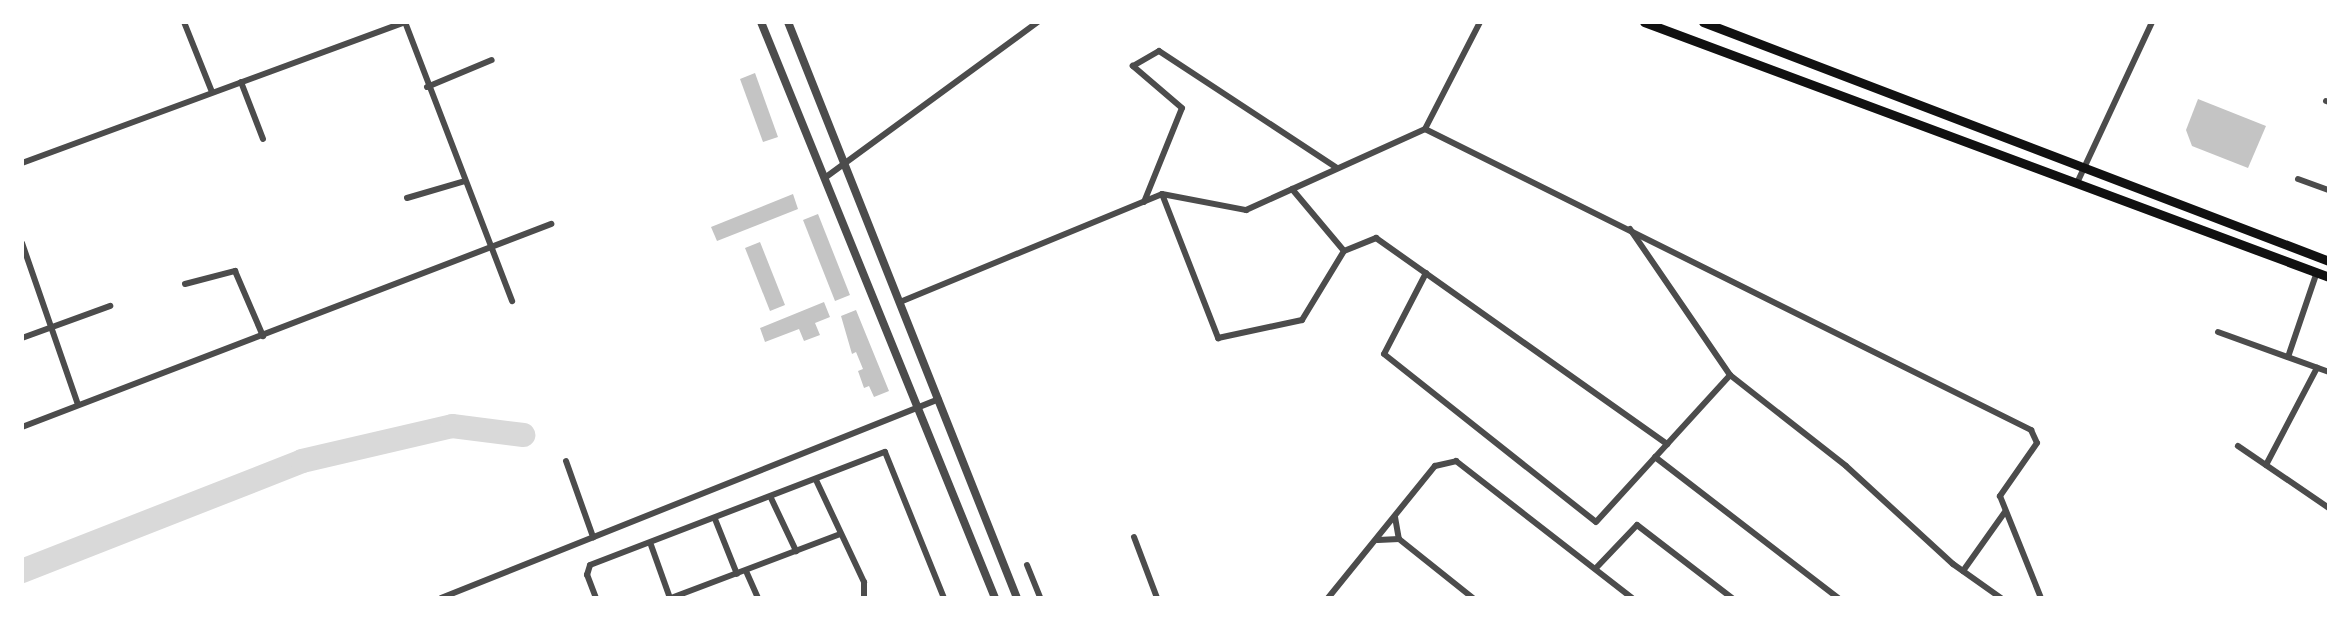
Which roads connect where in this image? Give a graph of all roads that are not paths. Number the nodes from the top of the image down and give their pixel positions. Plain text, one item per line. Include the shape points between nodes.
1 (184, 22) edge
2 (405, 22) edge
3 (761, 22) edge
4 (788, 22) edge
5 (1038, 22) edge
6 (1480, 22) edge
7 (1644, 22) edge
8 (1703, 22) edge
9 (2152, 22) edge
10 (492, 60) dead end
11 (241, 82) junction
12 (427, 87) junction
13 (212, 92) junction
14 (1425, 129) junction
15 (263, 139) dead end
16 (22, 163) edge
17 (848, 163) junction
18 (1337, 168) junction
19 (2082, 170) junction
20 (826, 177) junction
21 (2298, 179) dead end
22 (465, 181) junction
23 (2077, 183) junction
24 (1292, 189) junction
25 (2329, 190) edge
26 (1162, 194) junction
27 (407, 198) dead end
28 (1144, 202) junction
29 (551, 224) dead end
30 (1630, 229) junction
31 (22, 243) edge
32 (490, 250) junction
33 (1344, 251) junction
34 (2329, 261) edge
35 (2317, 272) junction
36 (1426, 273) junction
37 (2329, 277) edge
38 (185, 284) dead end
39 (512, 301) dead end
40 (900, 302) junction
41 (110, 306) dead end
42 (54, 325) junction
43 (2218, 332) dead end
44 (263, 336) junction
45 (22, 338) edge
46 (2288, 357) junction
47 (2317, 368) junction
48 (2329, 372) edge
49 (1730, 375) junction
50 (939, 399) junction
51 (78, 405) junction
52 (918, 407) junction
53 (22, 427) edge
54 (1667, 444) junction
55 (2238, 446) dead end
56 (1655, 457) junction
57 (566, 461) dead end
58 (2266, 465) junction
59 (816, 480) junction
60 (771, 498) junction
61 (2329, 508) edge
62 (2005, 512) junction
63 (1395, 517) junction
64 (715, 519) junction
65 (840, 534) junction
66 (593, 537) junction
67 (1134, 537) dead end
68 (1399, 539) junction
69 (1377, 540) junction
70 (651, 545) junction
71 (796, 551) junction
72 (1027, 565) dead end
73 (1597, 567) junction
74 (746, 571) junction
75 (1963, 571) junction
76 (737, 574) junction
77 (1463, 595) edge
78 (441, 598) edge
79 (596, 598) edge
80 (670, 598) edge
81 (758, 598) edge
82 (864, 598) edge
83 (944, 598) edge
84 (995, 598) edge
85 (1017, 598) edge
86 (1040, 598) edge
87 (1157, 598) edge
88 (1328, 598) edge
89 (1473, 598) edge
90 (1632, 598) edge
91 (1732, 598) edge
92 (1838, 598) edge
93 (2001, 598) edge
94 (2041, 598) edge

1 - 13 street
2 - 11 street
2 - 12 street
3 - 20 street
4 - 17 street
5 - 17 street
6 - 14 street
7 - 23 main road
8 - 19 main road
9 - 19 street
10 - 12 street
11 - 13 street
11 - 15 street
12 - 22 street
13 - 16 street
14 - 18 street
14 - 30 street
17 - 20 street
17 - 40 street
18 - 24 street
18 - 28 street via 1159,51 1133,66 1182,108
19 - 23 street
19 - 34 main road
20 - 52 street
21 - 25 street
22 - 27 street
22 - 32 street
23 - 35 main road
24 - 26 street via 1246,210
24 - 33 street
26 - 28 street
26 - 33 street via 1218,338 1302,320
28 - 40 street
29 - 32 street
30 - 49 street
30 - 62 street via 2031,430 2037,443 2001,490
31 - 42 street
32 - 39 street
32 - 44 street
33 - 36 street via 1376,238
35 - 37 main road
35 - 46 street
36 - 54 street
36 - 56 street via 1384,354 1596,522
38 - 44 street via 235,271
40 - 50 street
41 - 42 street
42 - 45 street
42 - 51 street
43 - 46 street
44 - 51 street
46 - 47 street
47 - 48 street
47 - 58 street
49 - 54 street
49 - 75 street via 1846,466
50 - 52 street
50 - 85 street
51 - 53 street
52 - 66 street
52 - 84 street
54 - 56 street
55 - 58 street
56 - 92 street
57 - 66 street
58 - 61 street
59 - 60 street
59 - 65 street
59 - 83 street via 880,453 891,455
60 - 64 street
60 - 71 street
62 - 75 street
62 - 94 street
63 - 68 street
63 - 69 street
63 - 73 street via 1435,466 1456,461
64 - 70 street
64 - 76 street
65 - 71 street
65 - 82 street via 864,582
66 - 78 street
67 - 87 street
68 - 69 street
68 - 77 street
69 - 88 street
70 - 79 street via 590,565 587,575
70 - 80 street
71 - 74 street
72 - 86 street
73 - 90 street
73 - 91 street via 1637,525
74 - 76 street
74 - 81 street
75 - 93 street
76 - 80 street
77 - 89 street

